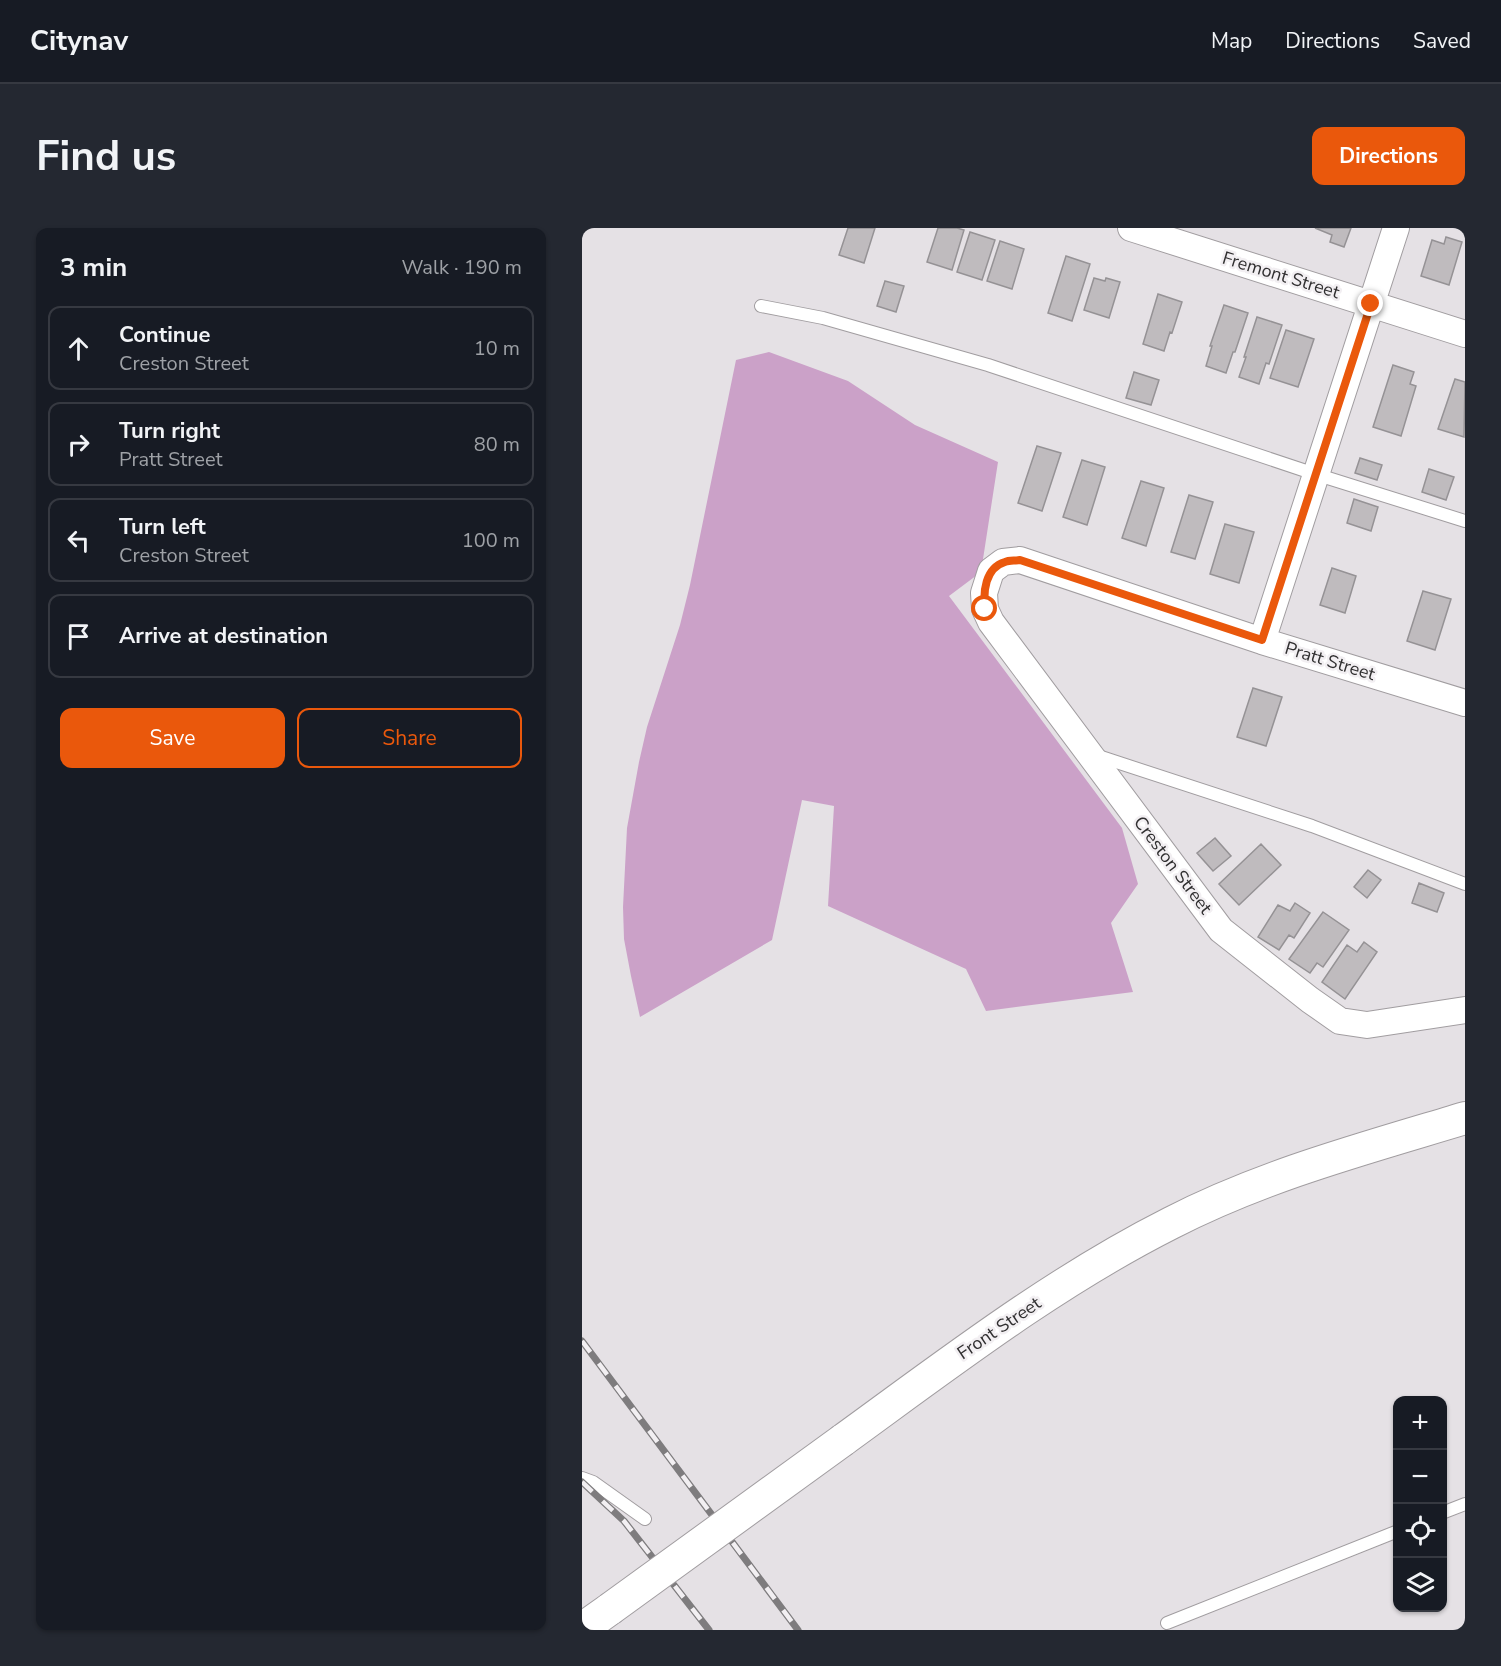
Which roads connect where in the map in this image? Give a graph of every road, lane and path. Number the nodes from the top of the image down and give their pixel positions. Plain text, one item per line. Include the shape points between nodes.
1 (1131, 228) edge
2 (1396, 228) edge
3 (1371, 304) junction
4 (761, 306) dead end
5 (1465, 334) edge
6 (1316, 474) junction
7 (1465, 520) edge
8 (991, 571) joint
9 (1262, 640) junction
10 (1465, 704) edge
11 (1089, 753) junction
12 (1465, 884) edge
13 (1465, 1010) edge
14 (1465, 1118) edge
15 (582, 1478) edge
16 (1465, 1504) edge
17 (1447, 1511) edge
18 (645, 1519) dead end
19 (1393, 1533) edge
20 (1167, 1623) dead end
21 (582, 1629) edge

1 - 3 street, Fremont Street
2 - 3 street
3 - 5 street, Fremont Street
3 - 6 street
4 - 6 lane via 833,320 988,365
6 - 7 lane
6 - 9 street
8 - 9 street, Pratt Street via 1003,562 1020,560
8 - 11 street, Creston Street via 984,593 991,622
9 - 10 street, Pratt Street
11 - 12 lane via 1312,826
11 - 13 street, Creston Street via 1221,930 1340,1021 1367,1025
14 - 21 street, Front Street, bridge via 1272,1179 1172,1222 1114,1253 964,1352
15 - 18 lane
16 - 17 lane
19 - 20 lane

